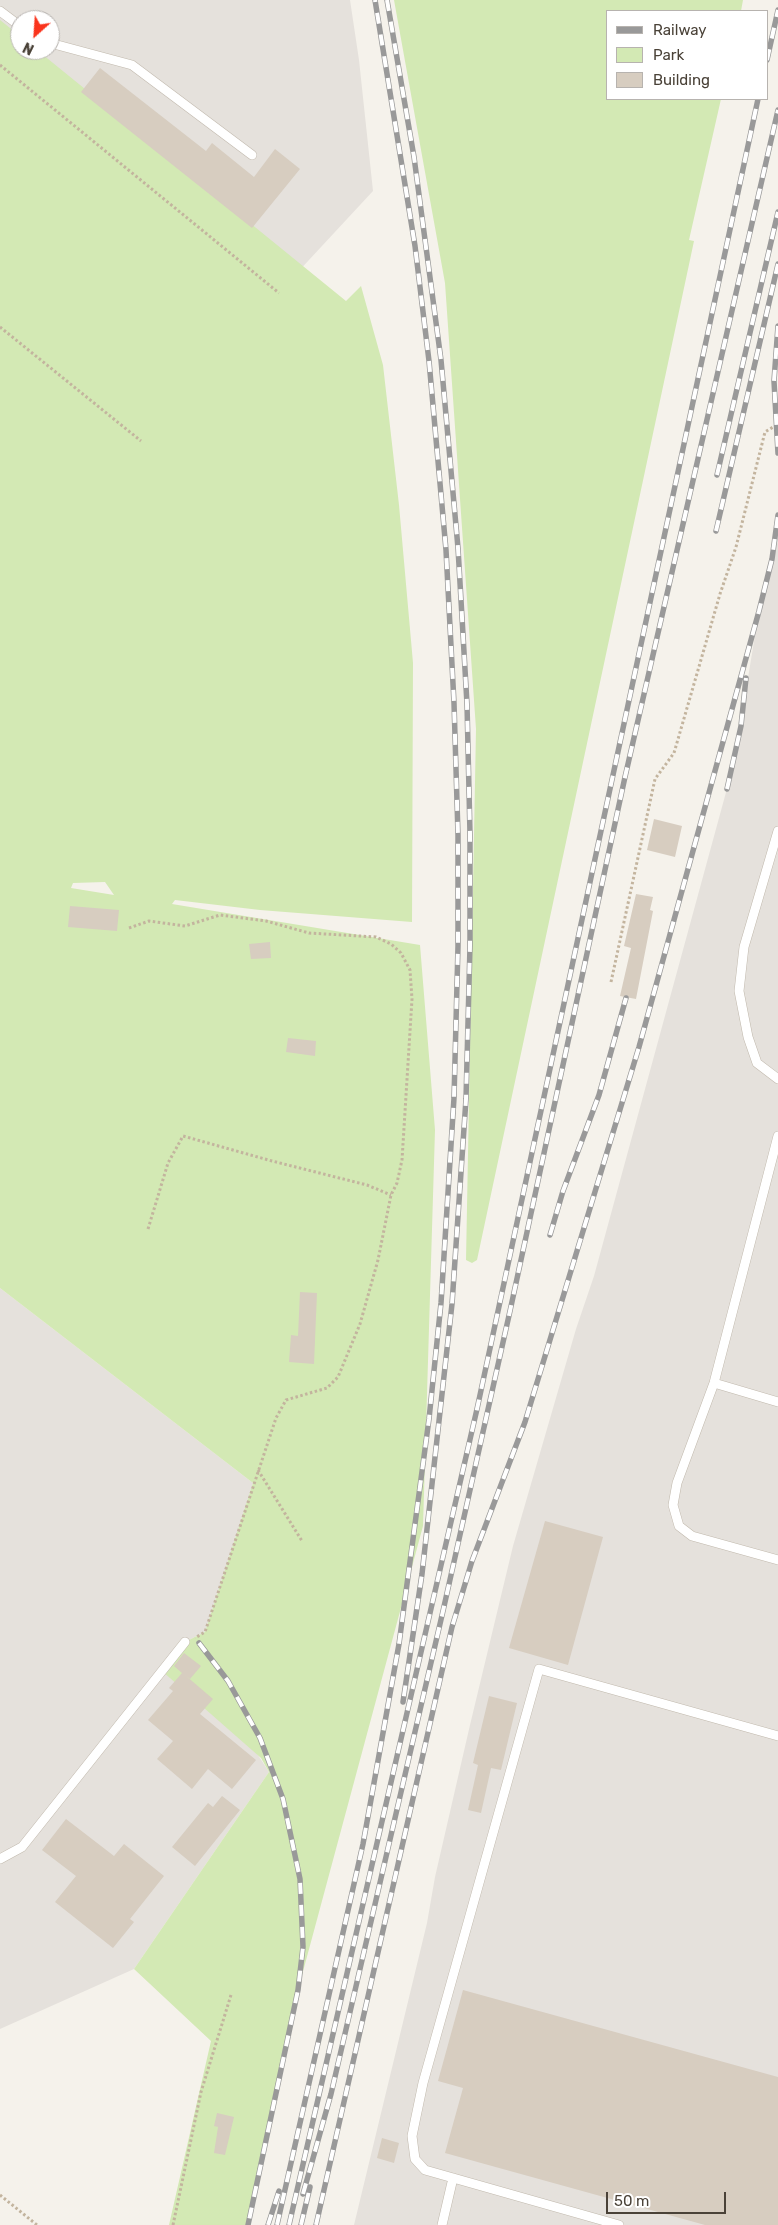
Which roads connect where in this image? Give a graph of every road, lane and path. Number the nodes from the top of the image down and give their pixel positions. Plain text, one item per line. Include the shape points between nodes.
1 (60, 46) edge
2 (0, 65) edge
3 (252, 155) dead end
4 (279, 293) dead end
5 (0, 327) edge
6 (778, 424) edge
7 (141, 441) dead end
8 (778, 831) edge
9 (129, 928) dead end
10 (611, 982) dead end
11 (778, 1079) edge
12 (778, 1136) edge
13 (391, 1195) junction
14 (148, 1229) dead end
15 (714, 1383) junction
16 (778, 1402) edge
17 (258, 1469) junction
18 (302, 1541) dead end
19 (778, 1560) edge
20 (186, 1642) joint
21 (778, 1736) edge
22 (0, 1858) edge
23 (231, 1995) dead end
24 (453, 2178) junction
25 (0, 2195) edge
26 (37, 2225) edge
27 (173, 2225) edge
28 (442, 2225) edge
29 (619, 2225) edge

1 - 3 lane via 132,65
2 - 4 path
5 - 7 path
6 - 10 path via 764,432 736,548 674,753 655,779
8 - 11 lane via 744,947 739,992 757,1063
9 - 13 path via 149,921 184,926 220,916 266,921 309,933 376,936 401,953 410,970 412,999 402,1160
12 - 15 lane
13 - 14 path via 367,1185 183,1136 168,1163
13 - 17 path via 378,1260 338,1377 327,1388 286,1400
15 - 16 lane
15 - 19 lane via 677,1483 672,1505 679,1526 692,1536
17 - 18 path
17 - 20 path via 205,1632
20 - 22 lane via 22,1847
21 - 24 lane via 539,1669 423,2083 412,2136 415,2159 425,2170
23 - 27 path via 201,2092
24 - 28 lane
24 - 29 lane
25 - 26 path

